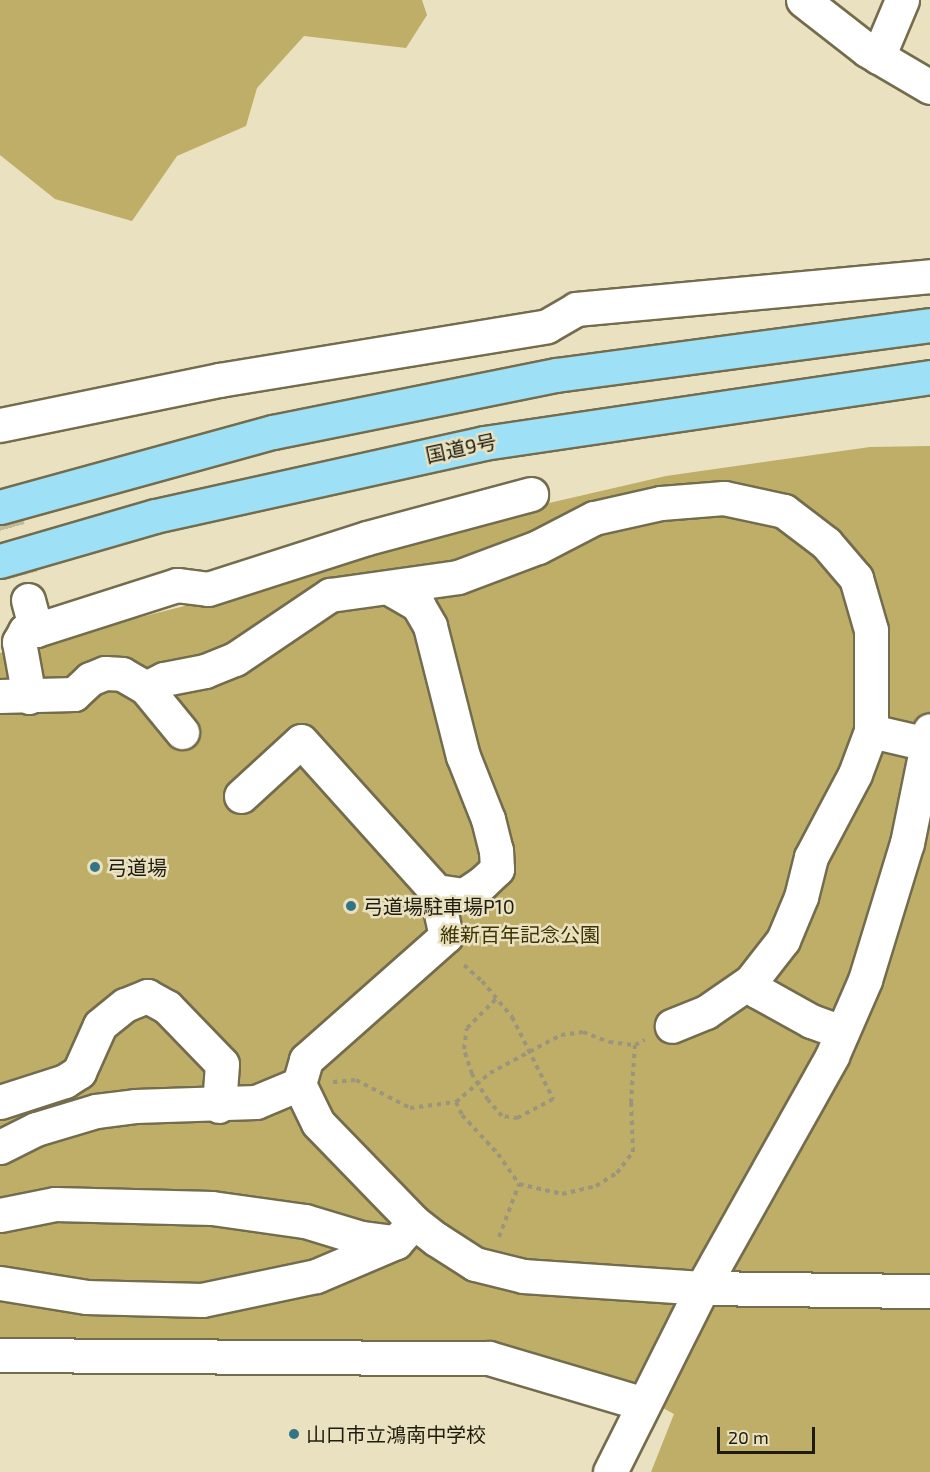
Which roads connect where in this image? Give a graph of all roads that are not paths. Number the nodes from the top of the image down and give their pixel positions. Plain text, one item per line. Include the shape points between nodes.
1 (803, 0) edge
2 (902, 0) edge
3 (878, 57) junction
4 (930, 87) edge
5 (930, 276) edge
6 (930, 325) edge
7 (930, 377) edge
8 (0, 425) edge
9 (531, 494) dead end
10 (0, 507) edge
11 (0, 561) edge
12 (388, 588) junction
13 (146, 688) junction
14 (14, 696) edge
15 (871, 731) junction
16 (182, 732) dead end
17 (929, 737) edge
18 (241, 796) dead end
19 (436, 891) junction
20 (751, 981) junction
21 (672, 1026) road end
22 (842, 1032) junction
23 (299, 1084) junction
24 (0, 1102) edge
25 (219, 1106) junction
26 (0, 1147) edge
27 (0, 1215) edge
28 (405, 1232) junction
29 (0, 1283) edge
30 (702, 1288) junction
31 (930, 1291) edge
32 (0, 1355) edge
33 (641, 1403) junction
34 (610, 1472) edge

1 - 3 street
2 - 3 street
3 - 4 street
5 - 8 street via 576,309 536,328 219,380
6 - 10 highway via 556,375 273,432
7 - 11 highway, 国道9号 via 484,442 155,516
9 - 14 street via 367,538 208,589 177,585 32,615 19,642
12 - 13 street via 330,595 235,659
12 - 15 street via 484,569 594,518 661,503 724,498 784,511 826,543 856,578 871,630
12 - 19 street via 418,605 430,626 463,756 496,850 496,869 482,883 464,895
13 - 14 street via 122,674 105,673 74,694
13 - 16 street
15 - 17 street
15 - 20 street via 855,774 811,857 801,897 783,940
17 - 22 street via 908,843 887,915
18 - 19 street via 301,741
19 - 23 street via 446,936 306,1060
20 - 21 street via 706,1012
20 - 22 street via 766,996
22 - 30 street
23 - 25 street via 256,1102
23 - 28 street via 318,1123
24 - 25 street via 65,1081 79,1072 100,1025 125,1005 147,996 167,1007 204,1041 222,1064
25 - 26 street via 135,1106 96,1111 36,1129
27 - 28 street via 56,1204 212,1208 305,1221 361,1238
28 - 29 street via 316,1276 202,1300 86,1297
28 - 30 street via 475,1264 523,1276
30 - 31 street
30 - 33 street
32 - 33 street via 489,1358
33 - 34 street

